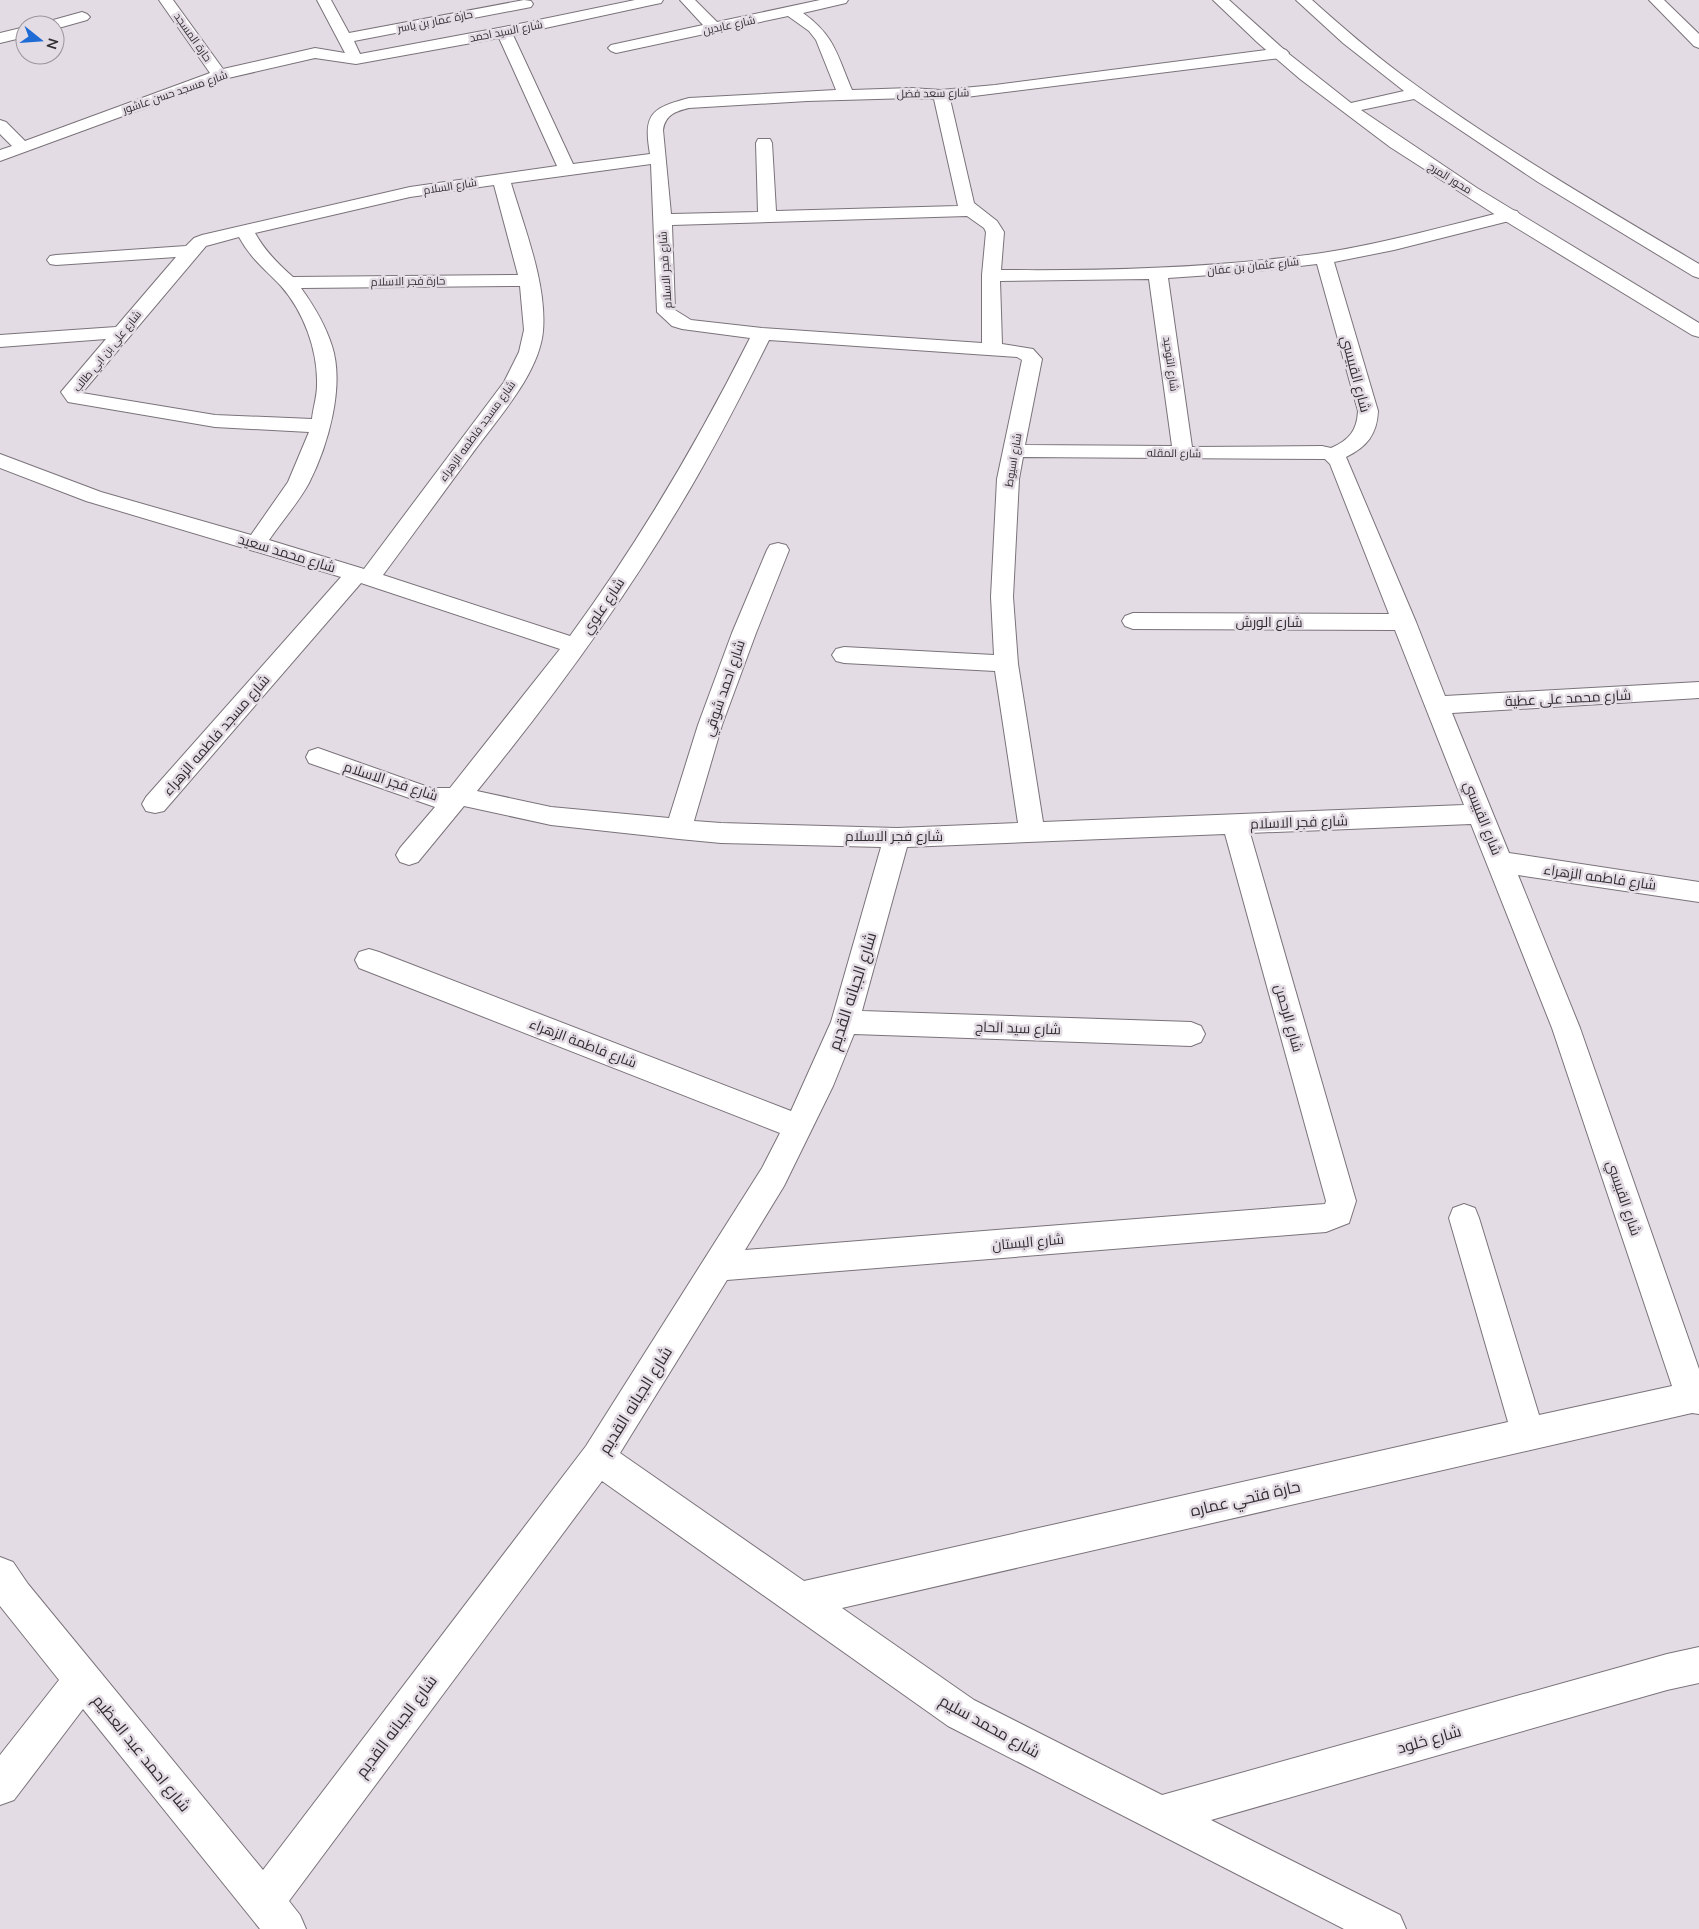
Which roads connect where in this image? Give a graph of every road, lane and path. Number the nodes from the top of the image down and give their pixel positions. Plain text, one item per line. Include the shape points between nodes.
1 (166, 0) edge
2 (324, 0) edge
3 (656, 0) edge
4 (687, 0) edge
5 (841, 0) edge
6 (1220, 0) edge
7 (1304, 0) edge
8 (1656, 0) edge
9 (526, 4) dead end
10 (608, 5) edge
11 (791, 11) junction
12 (82, 17) dead end
13 (65, 21) edge
14 (715, 28) junction
15 (504, 32) junction
16 (15, 34) edge
17 (0, 38) edge
18 (345, 38) junction
19 (1699, 43) edge
20 (616, 48) dead end
21 (1281, 53) junction
22 (356, 59) junction
23 (219, 75) junction
24 (1415, 94) junction
25 (846, 95) junction
26 (941, 95) junction
27 (1348, 108) junction
28 (0, 125) edge
29 (764, 143) dead end
30 (23, 148) junction
31 (0, 156) edge
32 (659, 158) junction
33 (568, 171) junction
34 (501, 178) junction
35 (971, 211) junction
36 (1511, 216) junction
37 (767, 217) junction
38 (662, 220) junction
39 (244, 230) junction
40 (191, 251) junction
41 (1324, 258) junction
42 (56, 260) dead end
43 (1699, 272) edge
44 (991, 275) junction
45 (1158, 275) junction
46 (528, 280) junction
47 (288, 283) junction
48 (1699, 331) edge
49 (122, 332) junction
50 (762, 334) junction
51 (0, 341) edge
52 (992, 350) junction
53 (321, 426) junction
54 (1014, 451) junction
55 (1183, 453) junction
56 (1332, 456) junction
57 (0, 460) edge
58 (256, 543) junction
59 (778, 550) dead end
60 (362, 576) junction
61 (1133, 621) dead end
62 (1405, 622) junction
63 (575, 646) junction
64 (844, 655) dead end
65 (1006, 664) junction
66 (1699, 690) edge
67 (1438, 705) junction
68 (318, 757) dead end
69 (459, 796) junction
70 (155, 804) dead end
71 (1481, 814) junction
72 (1235, 824) junction
73 (679, 829) junction
74 (1032, 832) junction
75 (898, 838) junction
76 (409, 855) dead end
77 (1500, 862) junction
78 (1699, 892) edge
79 (369, 960) dead end
80 (845, 1022) junction
81 (1191, 1034) dead end
82 (798, 1127) junction
83 (1338, 1212) joint
84 (1464, 1218) dead end
85 (718, 1266) junction
86 (1696, 1397) edge
87 (1528, 1434) junction
88 (598, 1458) junction
89 (0, 1576) edge
90 (798, 1600) junction
91 (1699, 1664) edge
92 (82, 1680) junction
93 (0, 1786) edge
94 (1159, 1815) junction
95 (275, 1916) edge
96 (1386, 1929) edge

1 - 23 street, حارة المسجد
2 - 18 street
3 - 10 street, شارع السيد احمد
4 - 14 street
5 - 11 street, شارع عابدين
6 - 21 street, محور المرج
7 - 24 street via 1345,39
8 - 19 street
9 - 18 street, حارة عمار بن ياسر
10 - 15 street, شارع السيد احمد
11 - 14 street, شارع عابدين
11 - 25 street via 823,39
12 - 13 street
14 - 20 street, شارع عابدين
15 - 22 street, شارع السيد احمد
15 - 33 street
16 - 17 street
18 - 22 street
21 - 26 street, شارع سعد فضل
21 - 27 street, محور المرج
22 - 23 street, شارع مسجد حسن عاشور via 315,53
23 - 30 street, شارع مسجد حسن عاشور
24 - 27 street
24 - 43 street via 1524,167
25 - 26 street, شارع سعد فضل
25 - 32 street, شارع سعد فضل via 674,106 656,121
26 - 35 street via 965,203
27 - 36 street, محور المرج via 1450,179
28 - 30 street
29 - 37 street
30 - 31 street, شارع مسجد حسن عاشور
32 - 33 street, شارع السلام
32 - 38 street, شارع فجر الاسلام
33 - 34 street, شارع السلام
34 - 39 street, شارع السلام via 410,192
34 - 46 street, شارع مسجد فاطمه الزهراء
35 - 37 street
35 - 44 street via 991,225 995,232
36 - 41 street, شارع عثمان بن عفان
36 - 48 street, محور المرج
37 - 38 street
38 - 50 street, شارع فجر الاسلام via 666,312 689,326
39 - 40 street, شارع علي بن ابي طالب via 200,242
39 - 47 street via 254,248
40 - 42 street
40 - 49 street, شارع علي بن ابي طالب
41 - 45 street, شارع عثمان بن عفان
41 - 56 street, شارع القبيسي via 1368,412 1368,425 1362,437 1350,448
44 - 45 street, شارع عثمان بن عفان
44 - 52 street
45 - 55 street, شارع التوحيد
46 - 47 street, حارة فجر الاسلام
46 - 60 street, شارع مسجد فاطمه الزهراء via 533,319 530,348 513,383
47 - 53 street via 309,313 323,348 326,385
49 - 51 street
49 - 53 street, شارع علي بن ابي طالب via 72,392 75,398 215,421
50 - 52 street, شارع اسيوط
50 - 63 street, شارع علوي via 715,426 655,530
52 - 54 street, شارع اسيوط via 1017,351 1032,358
53 - 58 street via 298,483
54 - 55 street, شارع المقله
54 - 65 street, شارع اسيوط via 1008,479 1002,597
55 - 56 street, شارع المقله via 1322,452
56 - 62 street, شارع القبيسي via 1339,462
57 - 58 street, شارع محمد سعيد via 116,505
58 - 60 street, شارع محمد سعيد
59 - 73 street, شارع احمد شوقي via 710,725
60 - 63 street, شارع محمد سعيد
60 - 70 street, شارع مسجد فاطمه الزهراء
61 - 62 street, شارع الورش
62 - 67 street, شارع القبيسي
63 - 69 street, شارع علوي
64 - 65 street
65 - 74 street, شارع اسيوط
66 - 67 street, شارع محمد على عطية
67 - 71 street, شارع القبيسي
68 - 69 street, شارع فجر الاسلام via 429,797
69 - 73 street, شارع فجر الاسلام via 551,816
69 - 76 street, شارع علوي
71 - 72 street, شارع فجر الاسلام
71 - 77 street, شارع القبيسي
72 - 74 street, شارع فجر الاسلام
72 - 83 street, شارع الرحمن via 1341,1201
73 - 75 street, شارع فجر الاسلام
74 - 75 street, شارع فجر الاسلام
75 - 80 street, شارع الجبانه القديم
77 - 78 street, شارع فاطمه الزهراء
77 - 86 street, شارع القبيسي via 1566,1028
79 - 82 street, شارع فاطمة الزهراء
80 - 81 street, شارع سيد الحاج
80 - 82 street, شارع الجبانه القديم
82 - 85 street, شارع الجبانه القديم via 773,1177
83 - 85 street, شارع البستان via 1317,1219
84 - 87 street
85 - 88 street, شارع الجبانه القديم
86 - 87 street, حارة فتحي عماره
87 - 90 street, حارة فتحي عماره
88 - 90 street, شارع محمد سليم
88 - 95 street, شارع الجبانه القديم
89 - 92 street, شارع احمد عبد العظيم
90 - 94 street, شارع محمد سليم via 961,1713
91 - 94 street, شارع خلود
92 - 93 street
92 - 95 street, شارع احمد عبد العظيم
94 - 96 street, شارع محمد سليم

